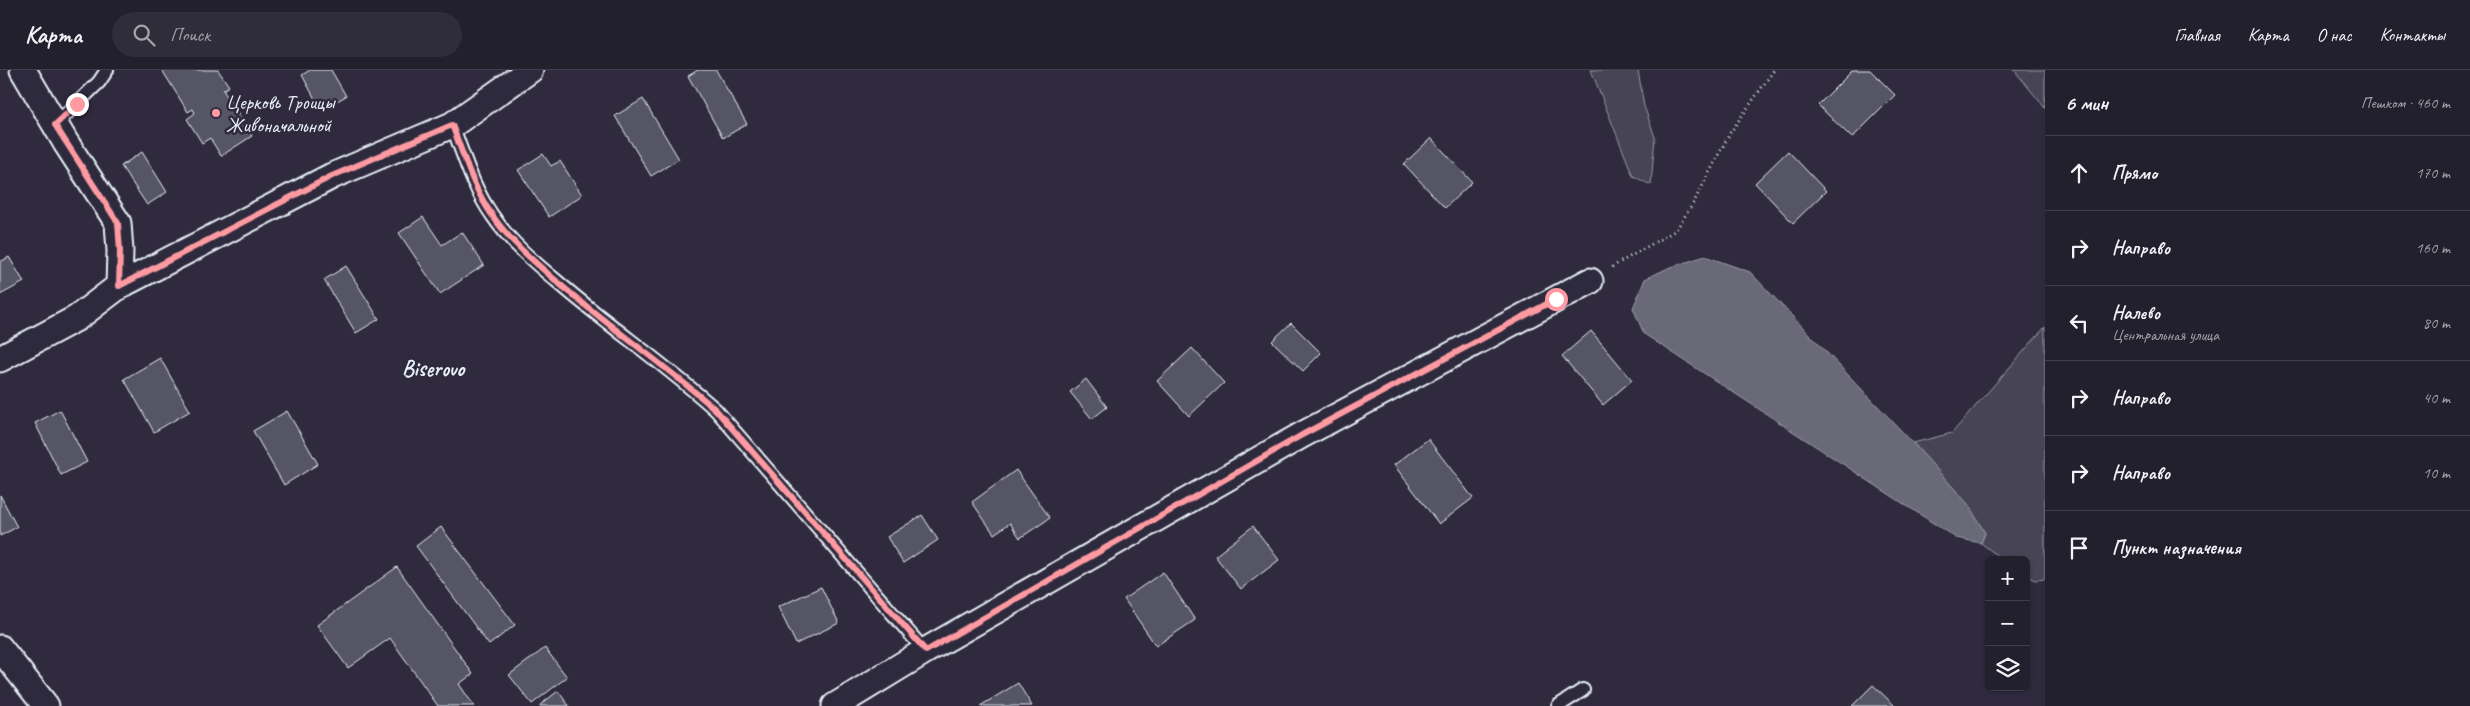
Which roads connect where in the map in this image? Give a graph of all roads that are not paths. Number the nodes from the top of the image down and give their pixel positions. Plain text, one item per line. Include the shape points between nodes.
1 (23, 70) edge
2 (107, 70) edge
3 (530, 70) edge
4 (55, 125) junction
5 (452, 125) junction
6 (1590, 281) road end
7 (119, 286) junction
8 (0, 359) edge
9 (0, 648) edge
10 (926, 651) junction
11 (1583, 690) dead end
12 (46, 706) edge
13 (835, 706) edge
14 (1558, 706) edge

1 - 4 street
2 - 4 lane
3 - 5 street
4 - 7 street via 118,223
5 - 7 street via 332,176
5 - 10 lane via 474,183 492,216 524,254 599,318 677,375 716,410
6 - 10 street via 1302,435
7 - 8 street via 77,318
9 - 12 street
10 - 13 street
11 - 14 lane

